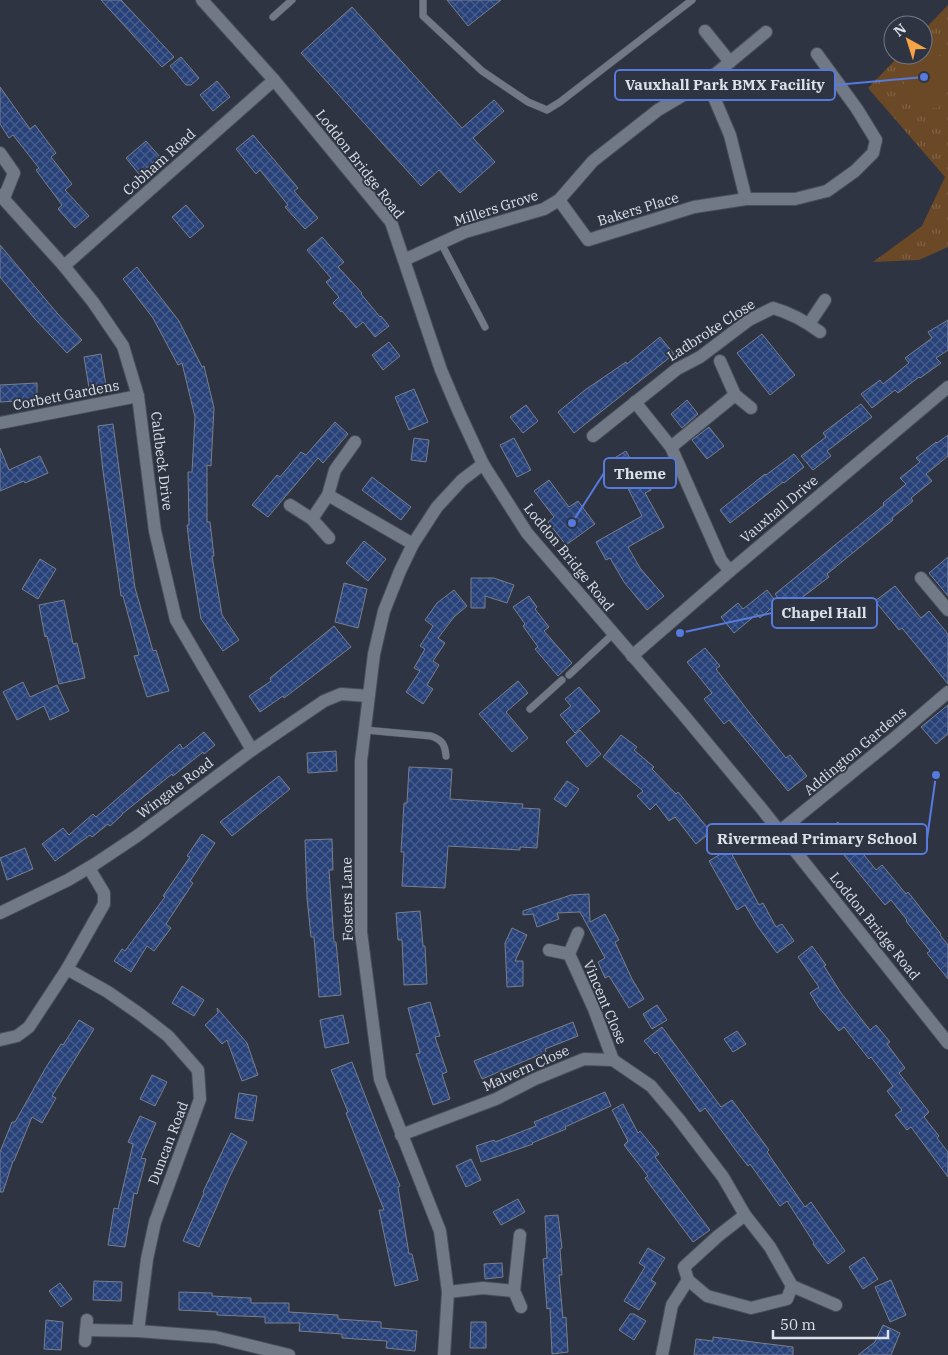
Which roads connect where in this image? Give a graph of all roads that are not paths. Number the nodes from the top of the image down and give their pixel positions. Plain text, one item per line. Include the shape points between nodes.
1 (202, 0) edge
2 (292, 0) edge
3 (423, 0) edge
4 (692, 0) edge
5 (273, 17) dead end
6 (705, 31) dead end
7 (766, 32) dead end
8 (817, 54) dead end
9 (730, 62) junction
10 (274, 80) junction
11 (707, 81) junction
12 (0, 153) edge
13 (2, 196) edge
14 (746, 199) junction
15 (560, 200) junction
16 (441, 243) junction
17 (404, 260) junction
18 (64, 266) junction
19 (825, 300) dead end
20 (809, 324) junction
21 (485, 327) dead end
22 (820, 332) dead end
23 (720, 360) dead end
24 (948, 387) edge
25 (138, 396) junction
26 (734, 396) junction
27 (635, 402) junction
28 (751, 408) dead end
29 (0, 423) edge
30 (593, 436) dead end
31 (355, 442) dead end
32 (671, 447) junction
33 (484, 464) junction
34 (328, 495) junction
35 (290, 505) dead end
36 (312, 519) junction
37 (329, 538) dead end
38 (413, 544) junction
39 (730, 571) junction
40 (922, 578) dead end
41 (946, 604) edge
42 (613, 634) junction
43 (632, 656) junction
44 (569, 675) dead end
45 (562, 680) dead end
46 (948, 692) edge
47 (368, 696) junction
48 (530, 709) dead end
49 (365, 730) junction
50 (252, 750) junction
51 (446, 756) dead end
52 (780, 831) junction
53 (89, 868) junction
54 (0, 913) edge
55 (578, 933) dead end
56 (549, 950) dead end
57 (569, 954) junction
58 (67, 969) junction
59 (0, 1040) edge
60 (948, 1044) edge
61 (613, 1060) junction
62 (401, 1135) junction
63 (745, 1215) junction
64 (520, 1235) dead end
65 (688, 1280) junction
66 (792, 1286) junction
67 (514, 1291) junction
68 (448, 1292) junction
69 (836, 1304) dead end
70 (521, 1308) dead end
71 (86, 1330) dead end
72 (138, 1331) junction
73 (289, 1355) edge
74 (444, 1355) edge
75 (662, 1355) edge

1 - 10 street, Loddon Bridge Road
2 - 5 lane
3 - 4 lane via 423,16 482,71 528,102 547,110
6 - 9 street
7 - 9 street, Millers Grove
8 - 14 street, Bakers Place via 876,140 873,153 856,171 827,191 794,199
9 - 11 street, Millers Grove
10 - 17 street, Loddon Bridge Road via 391,222
10 - 18 street, Cobham Road
11 - 14 street via 730,135
11 - 15 street, Millers Grove via 658,110 593,161
12 - 13 street, Caldbeck Drive via 14,173
13 - 18 street, Caldbeck Drive
14 - 15 street, Bakers Place via 694,207 588,240
15 - 16 street, Millers Grove via 544,209 465,232
16 - 17 street, Millers Grove
16 - 21 lane
17 - 33 street, Loddon Bridge Road via 441,370
18 - 25 street, Caldbeck Drive via 124,346
19 - 20 street
20 - 22 street, Ladbroke Close
20 - 27 street, Ladbroke Close via 773,308 749,320 677,369
23 - 26 street
24 - 39 street, Vauxhall Drive
25 - 29 street, Corbett Gardens
25 - 50 street, Caldbeck Drive via 155,531 176,620
26 - 28 street
26 - 32 street
27 - 30 street, Ladbroke Close
27 - 32 street
31 - 34 street via 335,470
32 - 39 street via 721,560
33 - 38 street, Fosters Lane via 452,489
33 - 42 street, Loddon Bridge Road via 527,533
34 - 36 street
34 - 38 street
35 - 36 street
36 - 37 street
38 - 47 street, Fosters Lane via 384,611
39 - 43 street, Vauxhall Drive
40 - 41 street
42 - 43 street, Loddon Bridge Road
42 - 44 lane
43 - 52 street, Loddon Bridge Road
45 - 48 lane
46 - 52 street, Addington Gardens
47 - 49 street, Fosters Lane
47 - 50 street, Wingate Road via 341,694 324,701
49 - 51 lane via 431,736 445,745
49 - 62 street, Fosters Lane via 361,761 361,932 380,1079
50 - 53 street, Wingate Road
52 - 60 street, Loddon Bridge Road
53 - 54 street, Wingate Road
53 - 58 street via 104,893 104,904
55 - 57 street, Vincent Close
56 - 57 street, Vincent Close
57 - 61 street, Vincent Close
58 - 59 street via 29,1027 17,1036
58 - 72 street, Duncan Road via 141,1015 168,1036 198,1070 200,1099 155,1222
61 - 62 street, Malvern Close via 584,1059 496,1099
61 - 63 street via 650,1086 678,1118 723,1177
62 - 68 street, Fosters Lane via 440,1231
63 - 65 street via 684,1267
63 - 66 street via 770,1247
64 - 67 street
65 - 66 street via 707,1296 751,1308 787,1299
65 - 75 street via 672,1305
66 - 69 street
67 - 68 street via 483,1288
67 - 70 street
68 - 74 street, Fosters Lane
71 - 72 street
72 - 73 street via 215,1337

